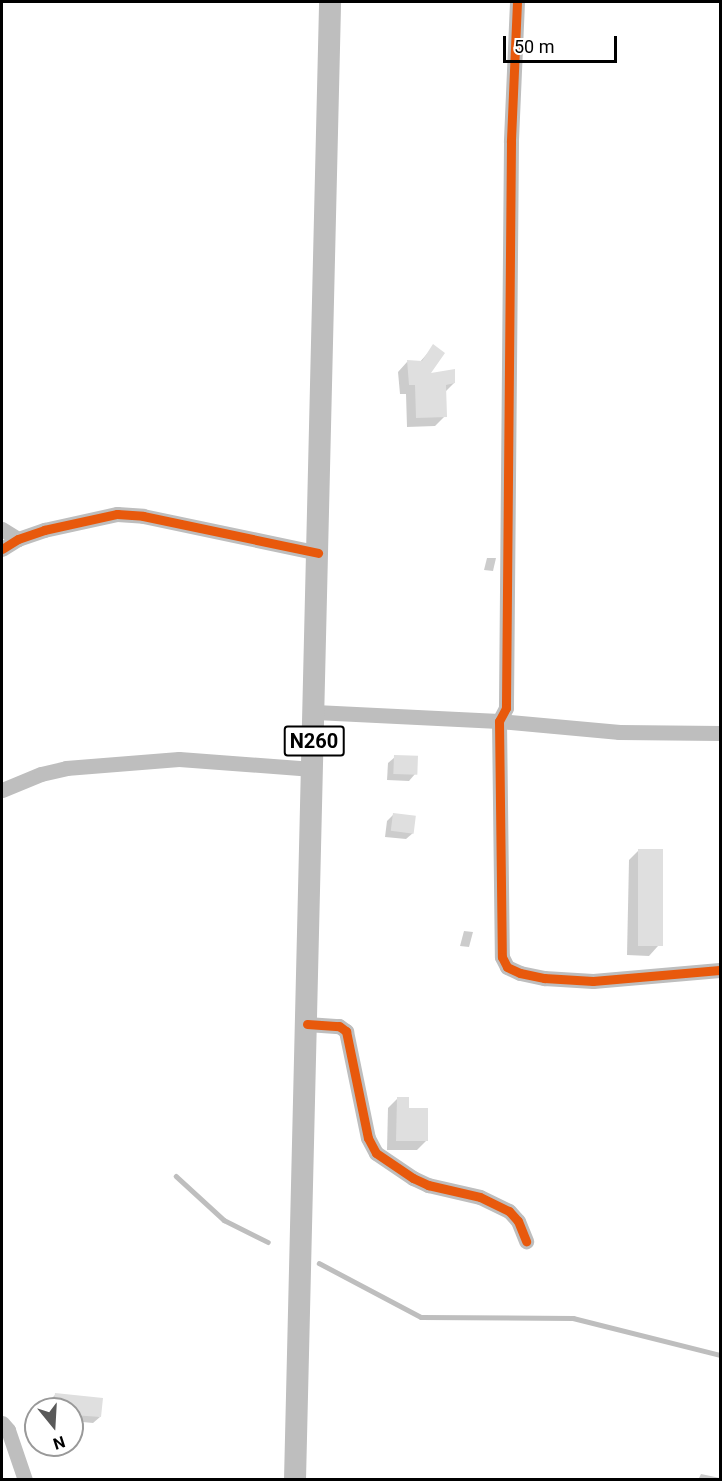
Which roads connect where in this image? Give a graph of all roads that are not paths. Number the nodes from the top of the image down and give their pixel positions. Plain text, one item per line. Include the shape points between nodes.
1 (330, 2) edge
2 (518, 2) edge
3 (2, 530) edge
4 (18, 539) junction
5 (2, 549) edge
6 (318, 553) junction
7 (315, 712) junction
8 (499, 722) junction
9 (720, 733) edge
10 (313, 768) junction
11 (2, 790) edge
12 (720, 970) edge
13 (307, 1024) junction
14 (526, 1240) dead end
15 (2, 1423) edge
16 (25, 1479) edge
17 (295, 1479) edge

1 - 6 main road, N260
2 - 8 street via 511,142 506,708
3 - 4 street
4 - 5 street
4 - 6 street via 87,518 117,514
6 - 7 main road, N260
7 - 8 street
7 - 10 main road, N260
8 - 9 street via 619,732
8 - 12 street via 502,957 507,967 544,978 593,981
10 - 11 street via 179,759 66,768
10 - 13 main road, N260
13 - 14 street via 339,1026 346,1031 368,1138 376,1153 428,1185 480,1197 509,1211
13 - 17 main road, N260
15 - 16 street

